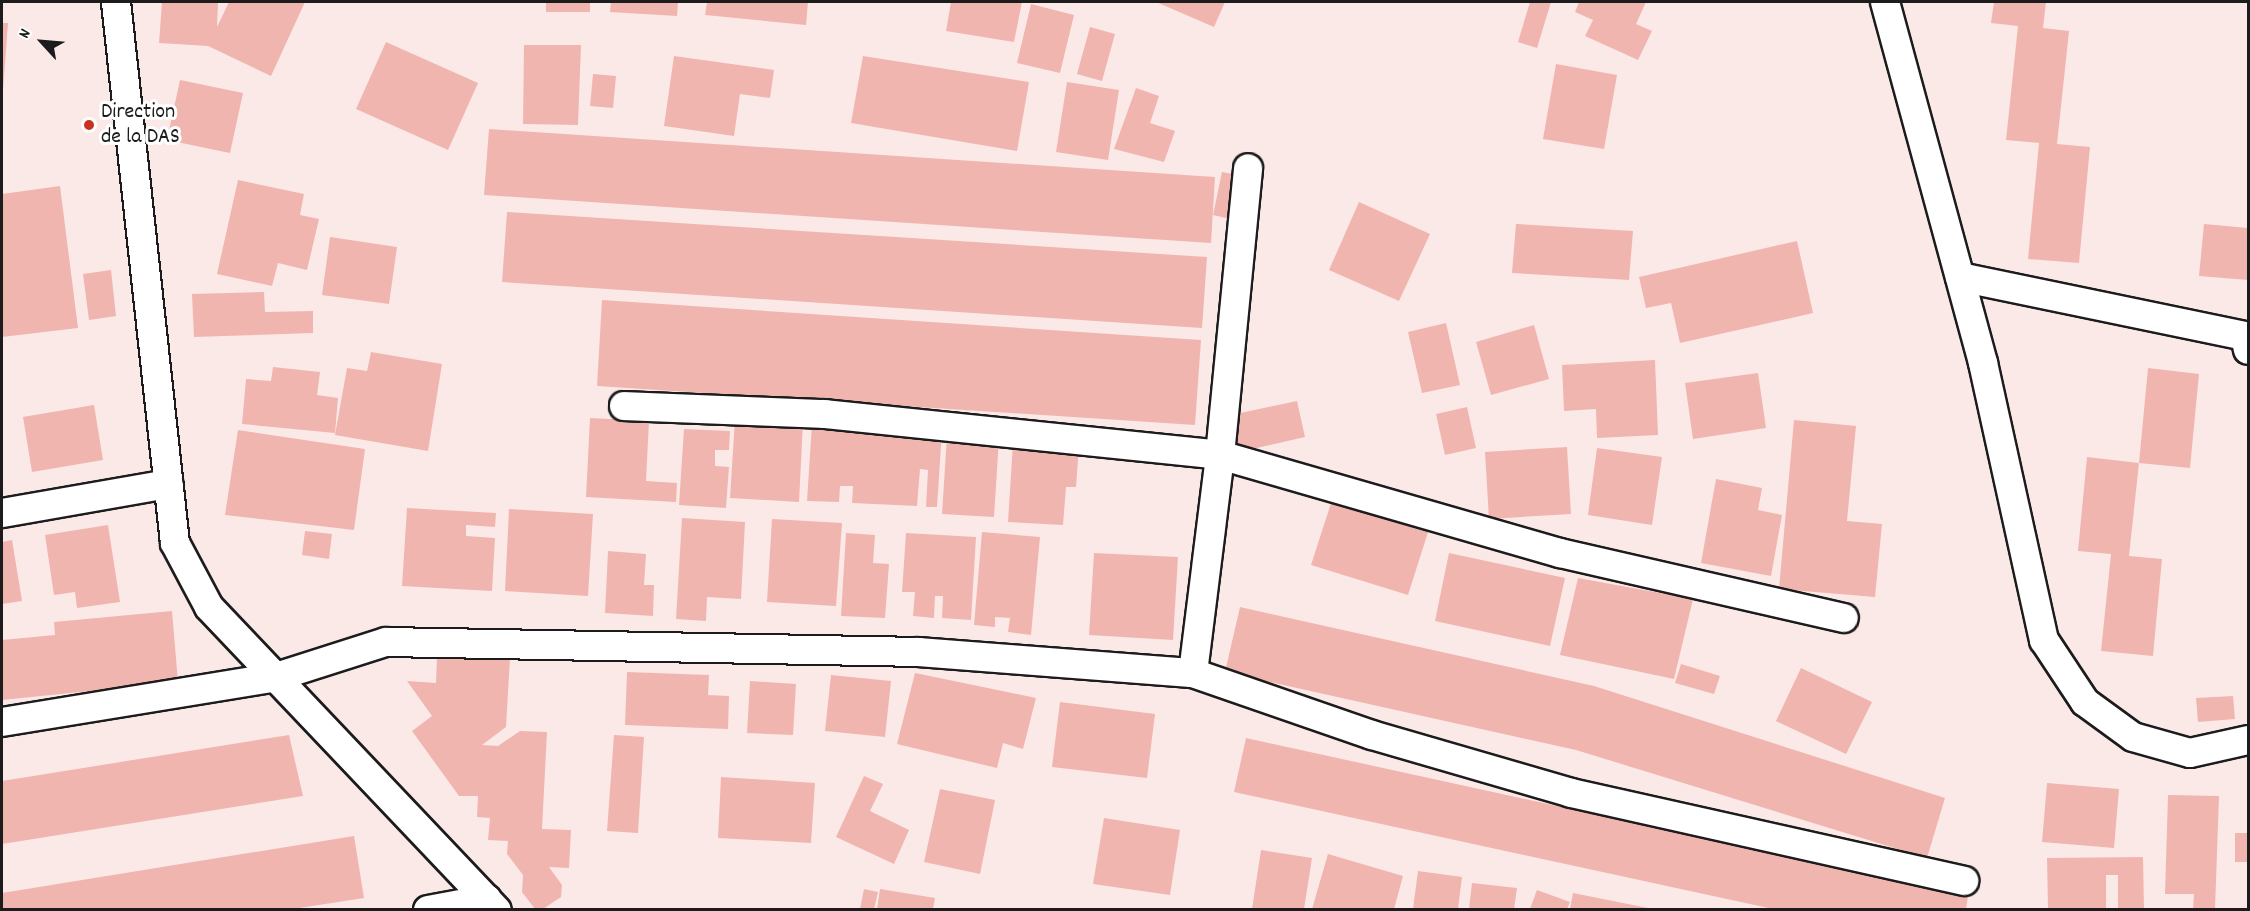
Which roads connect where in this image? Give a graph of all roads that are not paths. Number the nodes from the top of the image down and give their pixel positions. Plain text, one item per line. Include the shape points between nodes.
1 (116, 2) edge
2 (1886, 2) edge
3 (1248, 168) dead end
4 (1960, 277) junction
5 (2248, 350) edge
6 (624, 406) dead end
7 (1220, 455) junction
8 (169, 484) junction
9 (2, 513) edge
10 (1844, 618) dead end
11 (1193, 673) junction
12 (276, 677) junction
13 (2, 722) edge
14 (2248, 740) edge
15 (1964, 881) dead end
16 (492, 904) edge
17 (428, 909) edge

1 - 8 street
2 - 4 street
3 - 7 street
4 - 5 street via 2245,336
4 - 14 street via 1983,363 2044,640 2085,702 2133,737 2190,753
6 - 7 street via 825,414
7 - 10 street via 1560,553
7 - 11 street
8 - 9 street
8 - 12 street via 175,543 209,607
11 - 12 street via 919,652 386,642
11 - 15 street via 1372,735 1571,793
12 - 13 street
12 - 16 street
16 - 17 street

